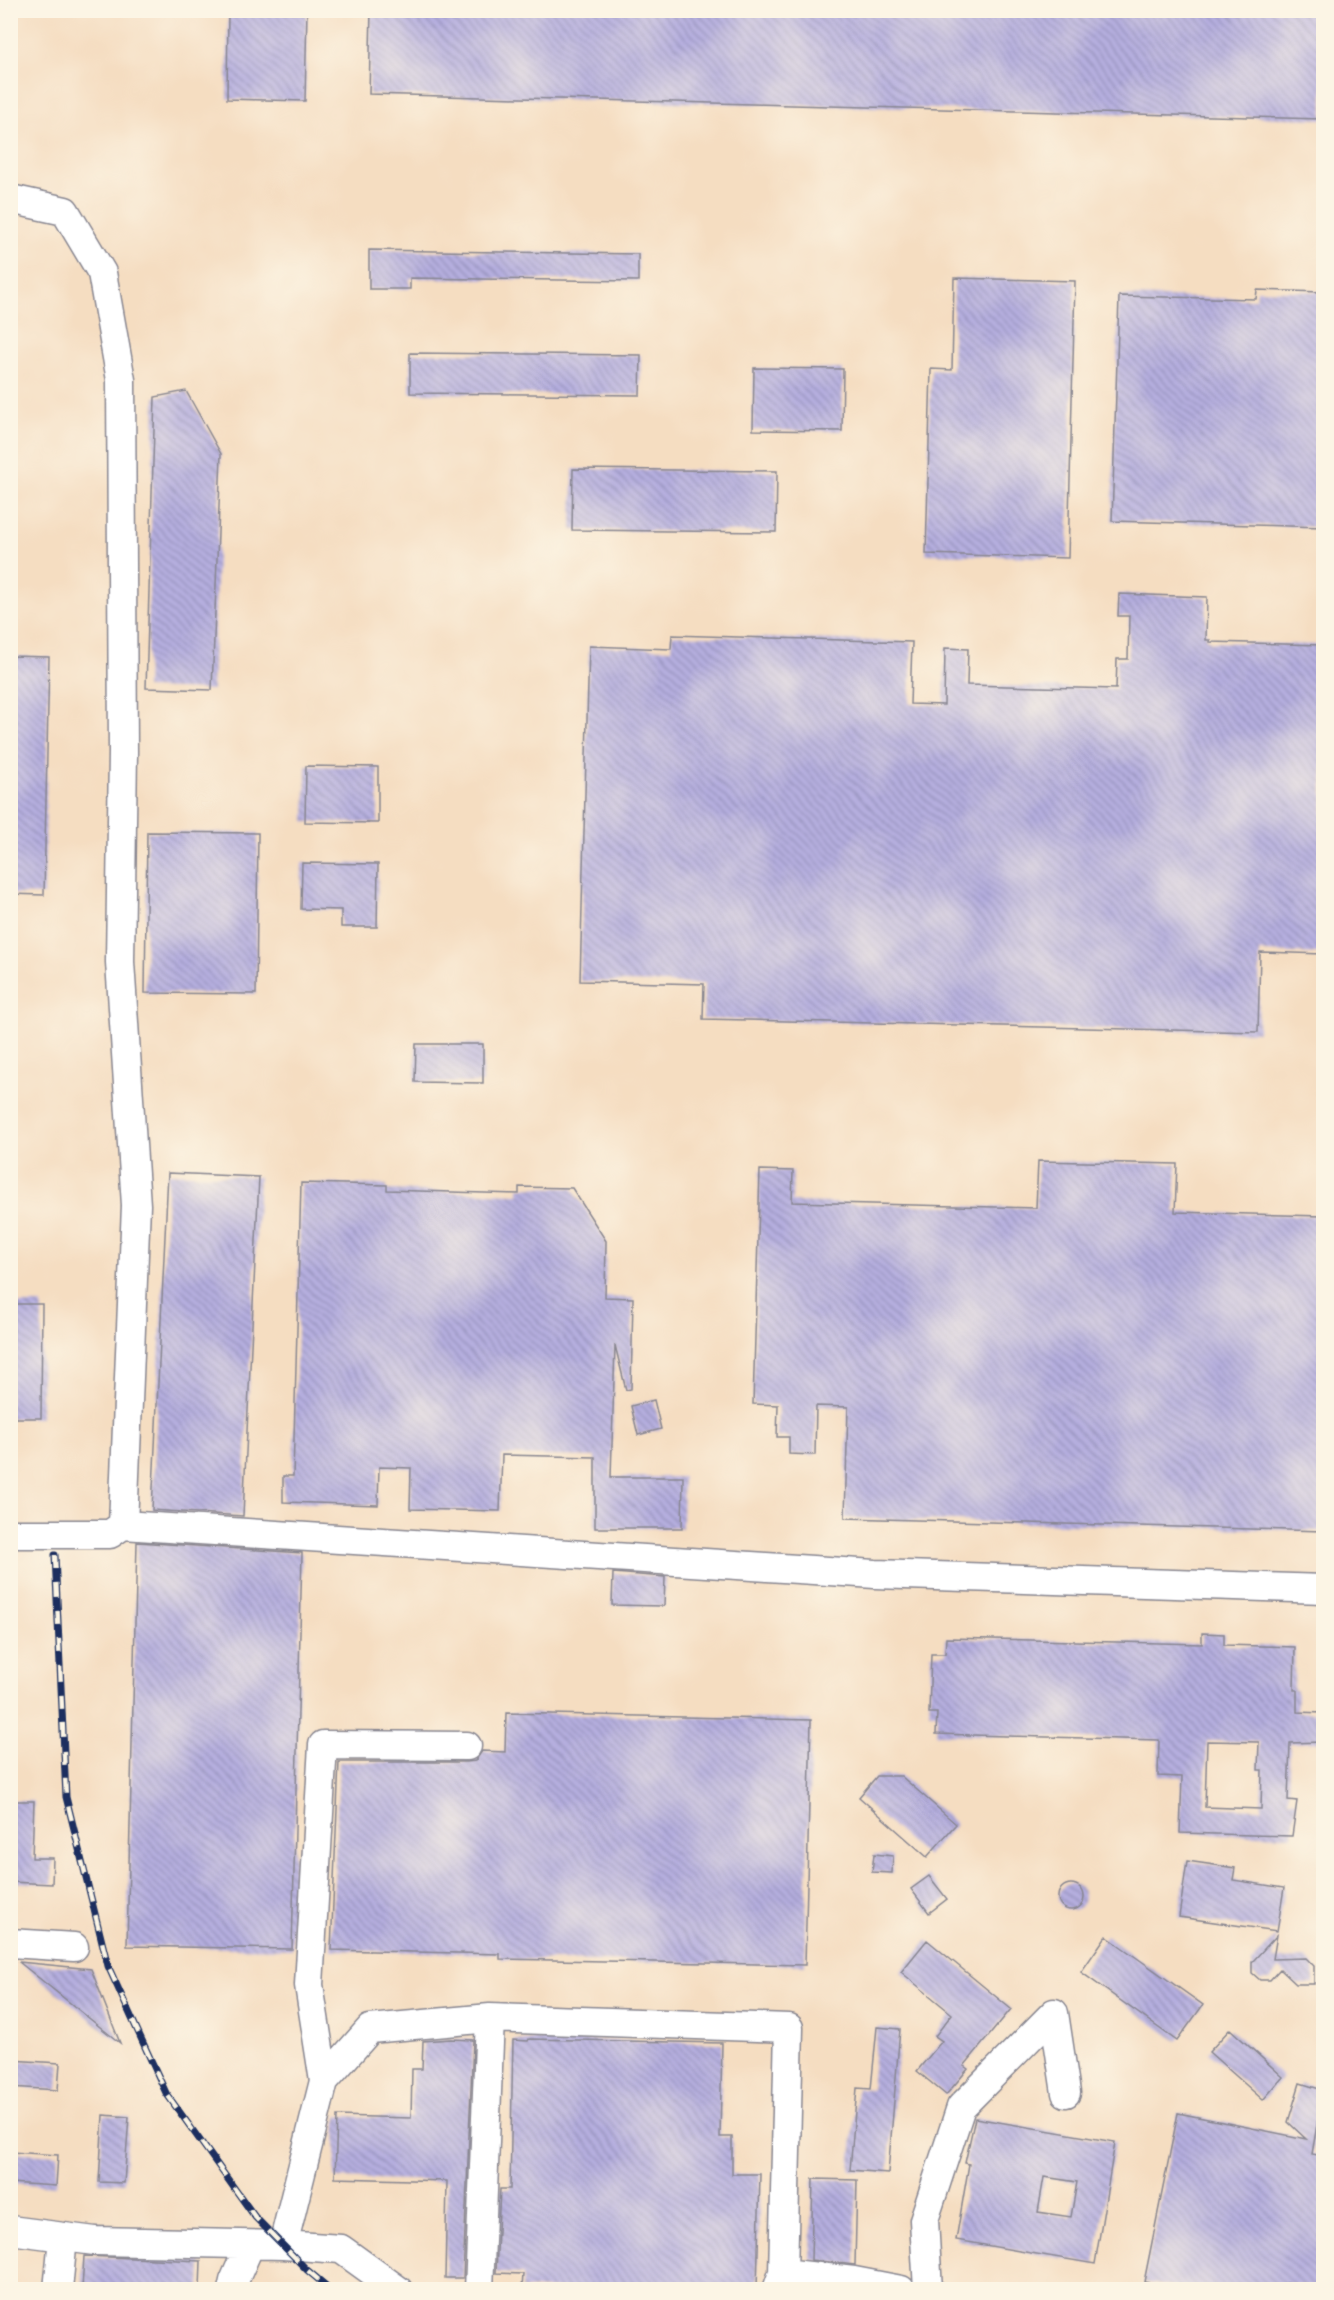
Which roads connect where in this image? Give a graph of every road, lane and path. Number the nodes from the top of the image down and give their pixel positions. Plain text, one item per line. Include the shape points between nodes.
1 (10, 199) edge
2 (123, 1525) junction
3 (10, 1534) edge
4 (1323, 1589) edge
5 (467, 1746) dead end
6 (10, 1943) edge
7 (74, 1947) dead end
8 (490, 2018) junction
9 (324, 2081) junction
10 (1066, 2093) dead end
11 (10, 2230) edge
12 (63, 2237) junction
13 (250, 2245) junction
14 (283, 2245) junction
15 (780, 2281) edge
16 (58, 2289) edge
17 (232, 2289) edge
18 (398, 2289) edge
19 (479, 2289) edge
20 (901, 2289) edge
21 (928, 2289) edge

1 - 2 street via 65,211 102,273 121,380 120,962 136,1205
2 - 3 street via 110,1534
2 - 4 street via 863,1573
5 - 9 street via 323,1744 309,1985
6 - 7 street
8 - 9 street via 370,2029
8 - 15 street via 789,2028
8 - 19 street
9 - 14 street
10 - 21 street via 1054,2013 961,2107 924,2220
11 - 12 street
12 - 13 street
12 - 16 street
13 - 14 street
13 - 17 street
14 - 18 street via 341,2249
15 - 20 street via 854,2281

